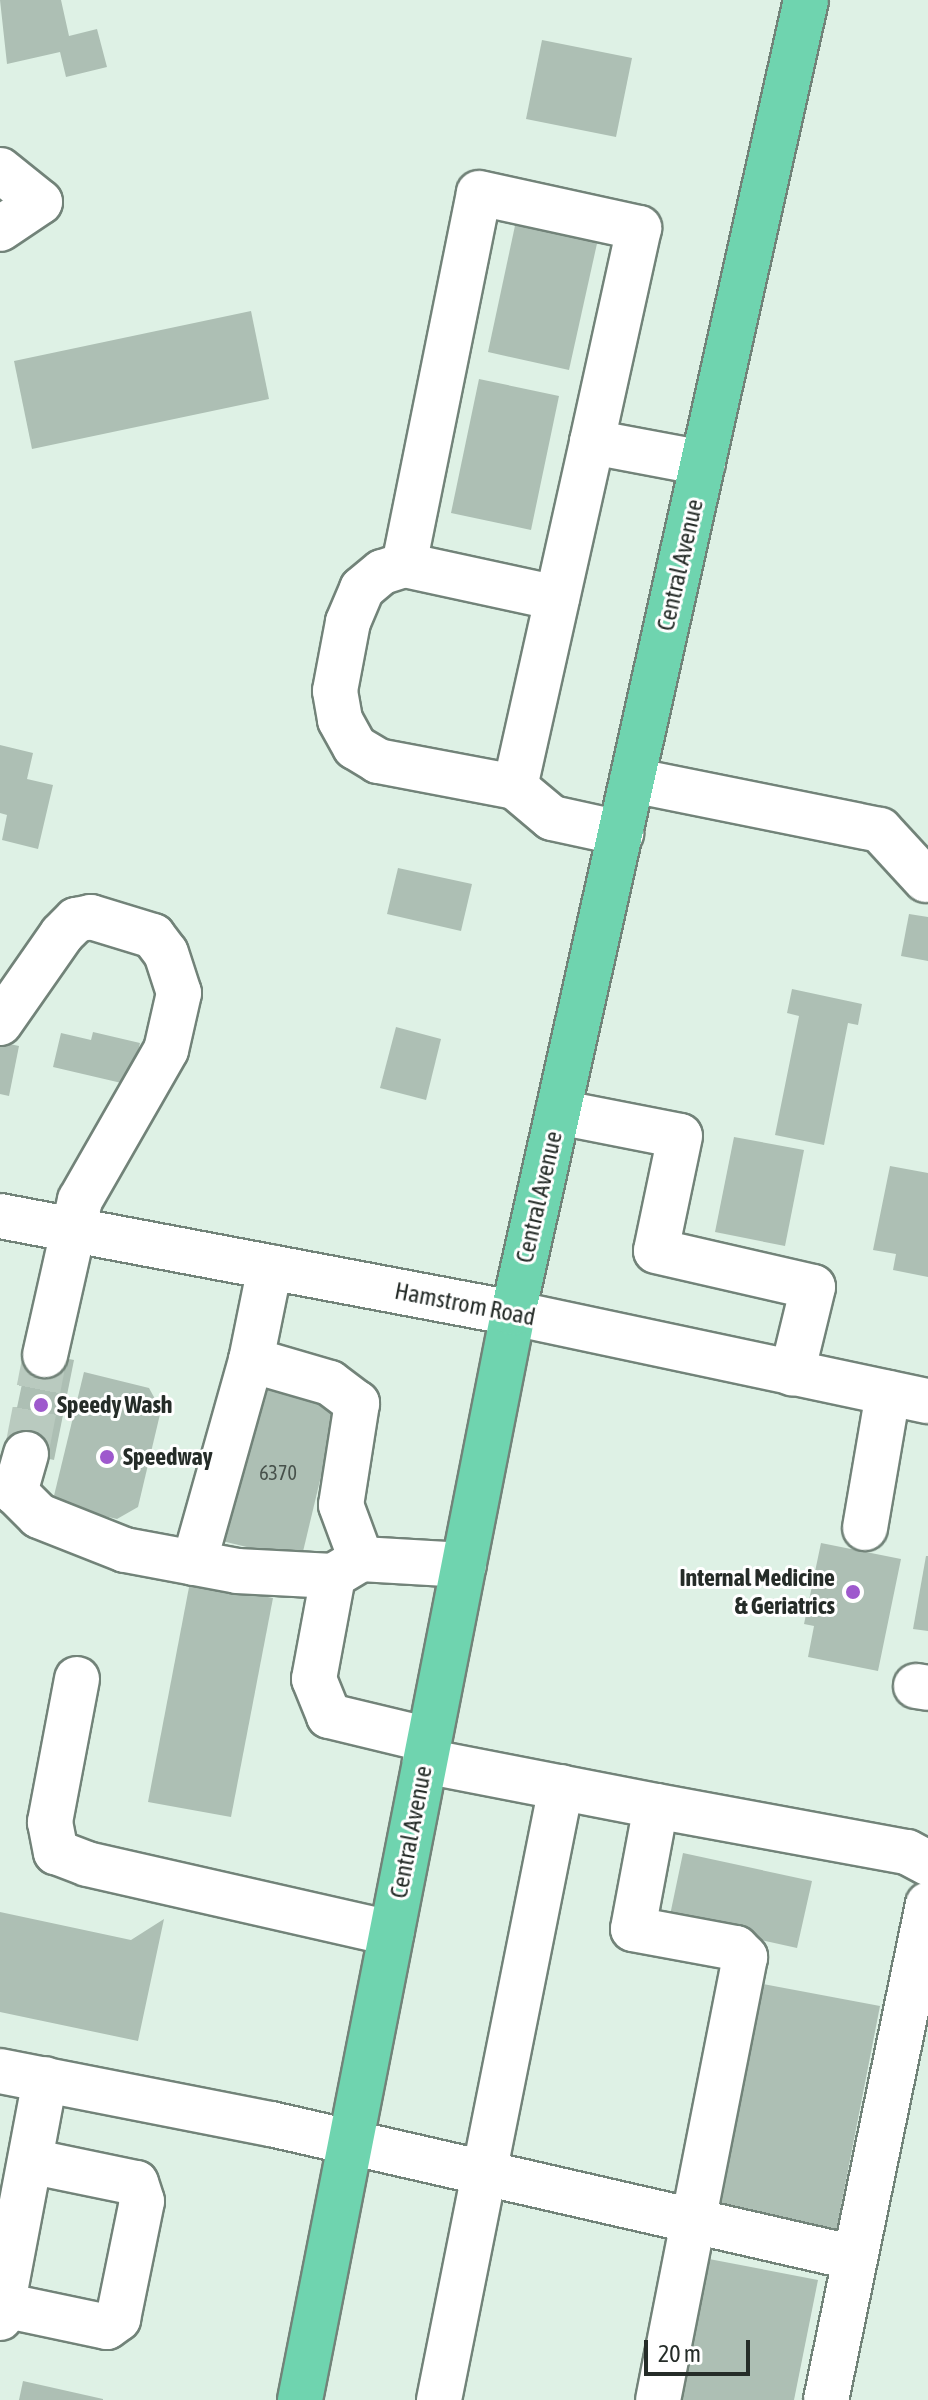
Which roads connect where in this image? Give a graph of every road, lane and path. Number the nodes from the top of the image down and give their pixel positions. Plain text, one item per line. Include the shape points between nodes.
1 (806, 0) edge
2 (0, 170) edge
3 (0, 229) edge
4 (592, 442) junction
5 (703, 463) junction
6 (404, 565) junction
7 (557, 598) junction
8 (632, 780) junction
9 (515, 787) junction
10 (621, 833) junction
11 (926, 880) dead end
12 (0, 1023) edge
13 (558, 1112) junction
14 (0, 1216) edge
15 (70, 1229) junction
16 (270, 1267) junction
17 (513, 1313) junction
18 (45, 1355) tunnel mouth
19 (251, 1360) junction
20 (792, 1373) junction
21 (908, 1397) edge
22 (26, 1454) tunnel mouth
23 (865, 1528) dead end
24 (194, 1563) junction
25 (464, 1565) junction
26 (347, 1567) junction
27 (77, 1679) dead end
28 (427, 1751) junction
29 (561, 1787) junction
30 (656, 1806) junction
31 (928, 1863) edge
32 (928, 1904) edge
33 (391, 1933) junction
34 (0, 2071) edge
35 (45, 2079) junction
36 (351, 2146) junction
37 (30, 2161) junction
38 (486, 2174) junction
39 (696, 2223) junction
40 (855, 2258) junction
41 (1, 2312) edge
42 (300, 2400) edge
43 (439, 2400) edge
44 (658, 2400) edge
45 (826, 2400) edge

1 - 5 main road, Central Avenue
2 - 3 street via 40,202
4 - 5 street
4 - 6 street via 639,228 479,193
4 - 7 street
5 - 8 main road, Central Avenue
6 - 7 street
6 - 9 street via 382,572 362,589 348,622 335,691 340,720 355,747 378,761
7 - 9 street
8 - 10 main road, Central Avenue
8 - 11 street via 880,830
9 - 10 street via 552,818
10 - 13 main road, Central Avenue
12 - 15 street via 76,920 91,917 138,928 153,936 166,953 179,993 176,1022 166,1050 80,1200
13 - 17 main road, Central Avenue
13 - 20 street via 680,1136 656,1251 813,1287
14 - 15 street, Hamstrom Road
15 - 16 street, Hamstrom Road
15 - 18 street
16 - 17 street, Hamstrom Road
16 - 19 street
17 - 20 street, Hamstrom Road
17 - 25 main road, Central Avenue
19 - 24 street
19 - 26 street via 330,1383 357,1403 341,1505
20 - 21 street, Hamstrom Road
21 - 23 street
22 - 24 street via 15,1492 39,1516 125,1550
24 - 26 street via 237,1571
25 - 26 street
25 - 28 main road, Central Avenue
26 - 28 street via 314,1679 329,1716
27 - 33 street via 50,1822 56,1852 87,1864
28 - 29 street
28 - 33 main road, Central Avenue
29 - 30 street
29 - 38 street
30 - 31 street via 907,1852
30 - 39 street via 633,1929 736,1948 745,1957
32 - 40 street
33 - 36 main road, Central Avenue
34 - 35 street
35 - 36 street via 271,2124
35 - 37 street
36 - 38 street
36 - 42 main road, Central Avenue
37 - 41 street
37 - 41 street via 136,2183 142,2201 118,2319 107,2327
38 - 39 street
38 - 43 street
39 - 40 street
39 - 44 street
40 - 45 street

